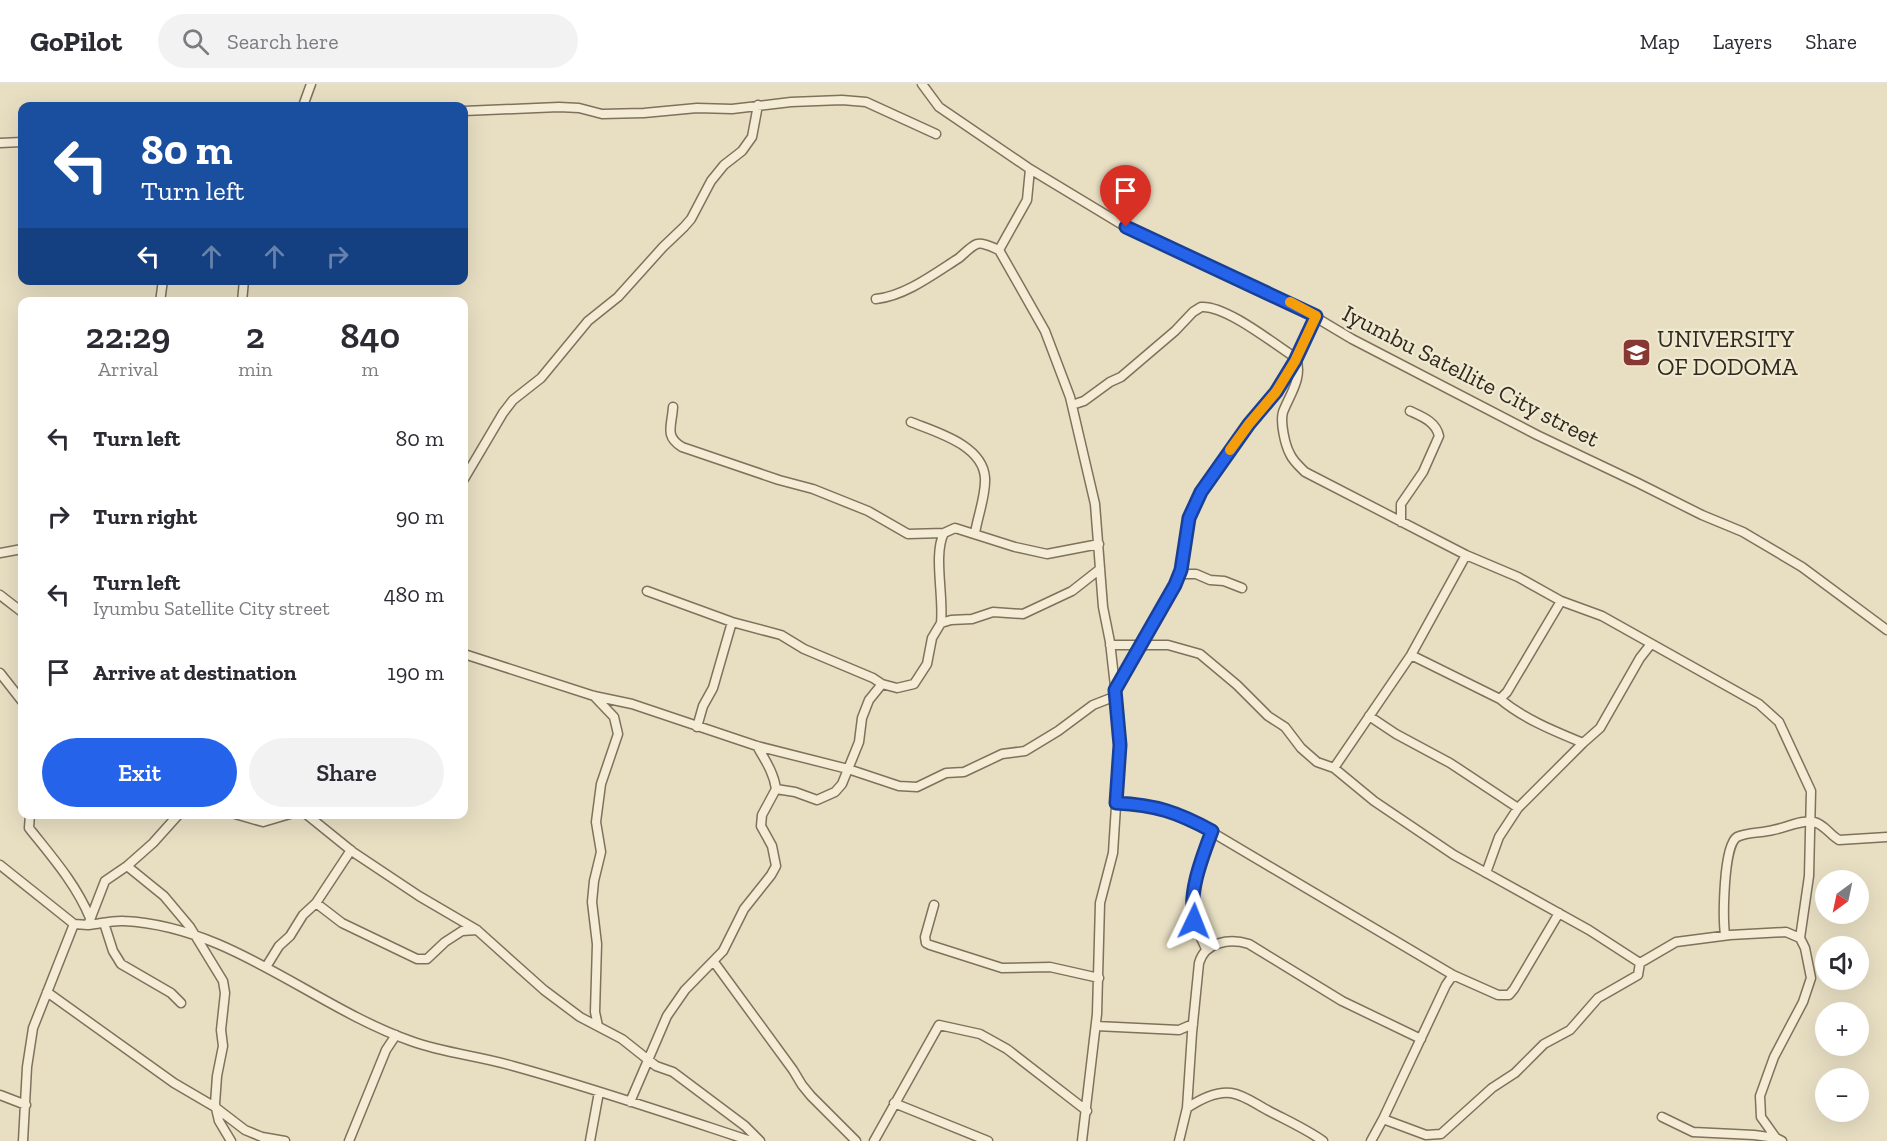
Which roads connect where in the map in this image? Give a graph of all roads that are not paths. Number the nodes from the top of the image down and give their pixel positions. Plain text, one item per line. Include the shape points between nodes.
1 (310, 84) edge
2 (922, 84) edge
3 (304, 102) edge
4 (758, 105) junction
5 (468, 111) edge
6 (936, 134) dead end
7 (18, 142) edge
8 (0, 143) edge
9 (1030, 169) junction
10 (999, 250) junction
11 (876, 299) dead end
12 (1316, 316) junction
13 (1296, 358) junction
14 (1072, 405) junction
15 (673, 407) dead end
16 (1410, 411) dead end
17 (911, 422) dead end
18 (468, 471) edge
19 (1401, 522) junction
20 (944, 532) junction
21 (975, 533) junction
22 (1099, 544) junction
23 (18, 550) edge
24 (0, 553) edge
25 (1466, 555) junction
26 (1100, 569) junction
27 (1179, 574) junction
28 (1242, 588) dead end
29 (647, 591) dead end
30 (0, 595) edge
31 (1561, 601) junction
32 (18, 609) edge
33 (732, 622) junction
34 (941, 623) junction
35 (1887, 630) edge
36 (1142, 644) junction
37 (1651, 644) junction
38 (1110, 645) junction
39 (468, 655) edge
40 (1411, 655) junction
41 (0, 672) edge
42 (882, 684) junction
43 (1116, 693) junction
44 (594, 696) junction
45 (18, 697) edge
46 (1500, 699) junction
47 (1369, 716) junction
48 (697, 727) junction
49 (1583, 743) junction
50 (757, 746) junction
51 (1334, 768) junction
52 (848, 769) junction
53 (776, 789) junction
54 (1116, 803) junction
55 (1518, 808) junction
56 (30, 819) edge
57 (175, 819) edge
58 (252, 819) edge
59 (273, 819) edge
60 (312, 819) edge
61 (1811, 821) junction
62 (1212, 831) junction
63 (1887, 837) edge
64 (351, 850) junction
65 (0, 865) edge
66 (127, 866) junction
67 (1486, 873) junction
68 (316, 903) junction
69 (934, 905) dead end
70 (1559, 913) junction
71 (89, 922) junction
72 (104, 923) junction
73 (74, 924) junction
74 (477, 930) junction
75 (1725, 935) junction
76 (195, 936) junction
77 (1800, 938) junction
78 (1206, 949) junction
79 (714, 962) junction
80 (1640, 963) junction
81 (266, 967) junction
82 (1453, 975) junction
83 (1098, 978) junction
84 (47, 992) junction
85 (182, 1003) dead end
86 (1193, 1024) junction
87 (598, 1026) junction
88 (1096, 1026) junction
89 (396, 1035) junction
90 (1421, 1039) junction
91 (648, 1059) junction
92 (599, 1092) junction
93 (0, 1095) edge
94 (630, 1102) junction
95 (894, 1103) junction
96 (26, 1106) junction
97 (215, 1107) junction
98 (1187, 1108) junction
99 (1087, 1112) junction
100 (1662, 1117) dead end
101 (1383, 1119) junction
102 (1779, 1139) edge
103 (23, 1141) edge
104 (231, 1141) edge
105 (285, 1141) edge
106 (349, 1141) edge
107 (590, 1141) edge
108 (751, 1141) edge
109 (760, 1141) edge
110 (856, 1141) edge
111 (874, 1141) edge
112 (988, 1141) edge
113 (1082, 1141) edge
114 (1179, 1141) edge
115 (1323, 1141) edge
116 (1371, 1141) edge

1 - 3 street
2 - 9 street, Iyumbu Satellite City street via 939,107
4 - 5 street via 602,114 559,107
4 - 6 street via 860,101
4 - 18 street via 752,137 711,181 691,219 618,297 588,321 541,378 513,400
7 - 8 street
9 - 10 street via 1027,200
9 - 12 street, Iyumbu Satellite City street via 1126,227
10 - 11 street via 976,244 890,298
10 - 14 street via 1045,331
12 - 13 street
12 - 35 street, Iyumbu Satellite City street via 1352,339 1537,435 1743,532 1802,567
13 - 14 street via 1249,326 1216,309 1201,307 1121,376
13 - 19 street via 1298,376 1282,415 1290,455 1305,472
13 - 27 street via 1272,399 1249,424 1201,492 1185,532
14 - 22 street via 1095,504
15 - 20 street via 670,434 673,442 682,447 813,489 868,511 908,534
16 - 19 street via 1431,422 1439,436 1423,472 1401,504
17 - 21 street via 951,437 979,459 985,479
19 - 25 street
20 - 21 street via 955,528
20 - 34 street via 939,542
21 - 22 street via 1047,554
22 - 26 street
23 - 24 street
25 - 31 street
25 - 40 street
26 - 34 street via 1072,591 1023,614 993,612 972,620
26 - 38 street
27 - 28 street via 1196,574
27 - 36 street
29 - 33 street
30 - 32 street
31 - 37 street via 1602,616
31 - 46 street
33 - 42 street via 781,635
33 - 48 street
34 - 42 street via 932,638 927,664 914,684 897,688
36 - 38 street
36 - 43 street
36 - 51 street via 1168,645 1200,654 1285,728 1317,762
37 - 49 street via 1600,728
37 - 61 street via 1760,704 1779,722 1812,791
38 - 43 street
39 - 44 street
40 - 46 street
40 - 47 street
41 - 45 street
42 - 52 street via 869,700
43 - 52 street via 1025,751 1002,754 964,772 946,773 917,787 899,786
43 - 54 street via 1120,745
44 - 48 street via 632,704
44 - 87 street via 614,717 618,734 601,784 596,822 601,852 592,902
46 - 49 street via 1512,709
47 - 51 street
47 - 55 street
48 - 50 street
49 - 55 street
50 - 52 street
50 - 53 street
51 - 67 street via 1374,801
52 - 53 street via 835,792 817,800
53 - 79 street via 762,815 761,826 772,846 776,866 744,909 728,944
54 - 62 street via 1147,804
54 - 83 street via 1113,853 1100,903
55 - 67 street via 1499,837
56 - 71 street via 29,828 82,898
57 - 66 street
58 - 59 street
60 - 64 street
61 - 63 street via 1839,840
61 - 75 street via 1738,837 1732,842 1723,916
61 - 77 street via 1809,876
62 - 78 street via 1200,861 1191,909
62 - 82 street
64 - 68 street
64 - 74 street
65 - 73 street
66 - 71 street via 105,881
66 - 76 street via 164,896
67 - 70 street
68 - 74 street via 342,923 417,959 427,959 462,930
68 - 81 street
69 - 83 street via 925,937 930,945 1002,968 1050,966
70 - 80 street
70 - 82 street via 1509,995 1498,995
71 - 72 street
71 - 73 street
72 - 76 street via 122,920 165,926
72 - 85 street via 121,964
73 - 84 street
74 - 87 street via 544,990
75 - 77 street via 1786,932
75 - 80 street via 1676,942
76 - 81 street
76 - 97 street via 225,984 223,1046
77 - 102 street via 1811,978 1760,1096 1761,1118
78 - 86 street via 1199,963
78 - 90 street via 1238,940 1249,944 1342,1001
79 - 91 street via 678,999
79 - 110 street via 802,1085
80 - 101 street via 1638,975 1598,998 1570,1030 1544,1044 1441,1134 1426,1135
81 - 89 street
82 - 90 street
83 - 88 street
84 - 96 street via 31,1038
84 - 97 street via 174,1083
86 - 88 street via 1179,1030
86 - 98 street
87 - 91 street
88 - 99 street
89 - 92 street
89 - 106 street via 386,1050
90 - 101 street
91 - 94 street
91 - 109 street via 673,1071
92 - 94 street
92 - 107 street
93 - 96 street
94 - 108 street
95 - 99 street via 939,1025 980,1034 1007,1049
95 - 111 street
95 - 112 street
96 - 103 street
97 - 104 street
97 - 105 street via 245,1130
98 - 114 street
98 - 115 street via 1198,1100 1231,1093
99 - 113 street
100 - 102 street via 1693,1132
101 - 116 street

